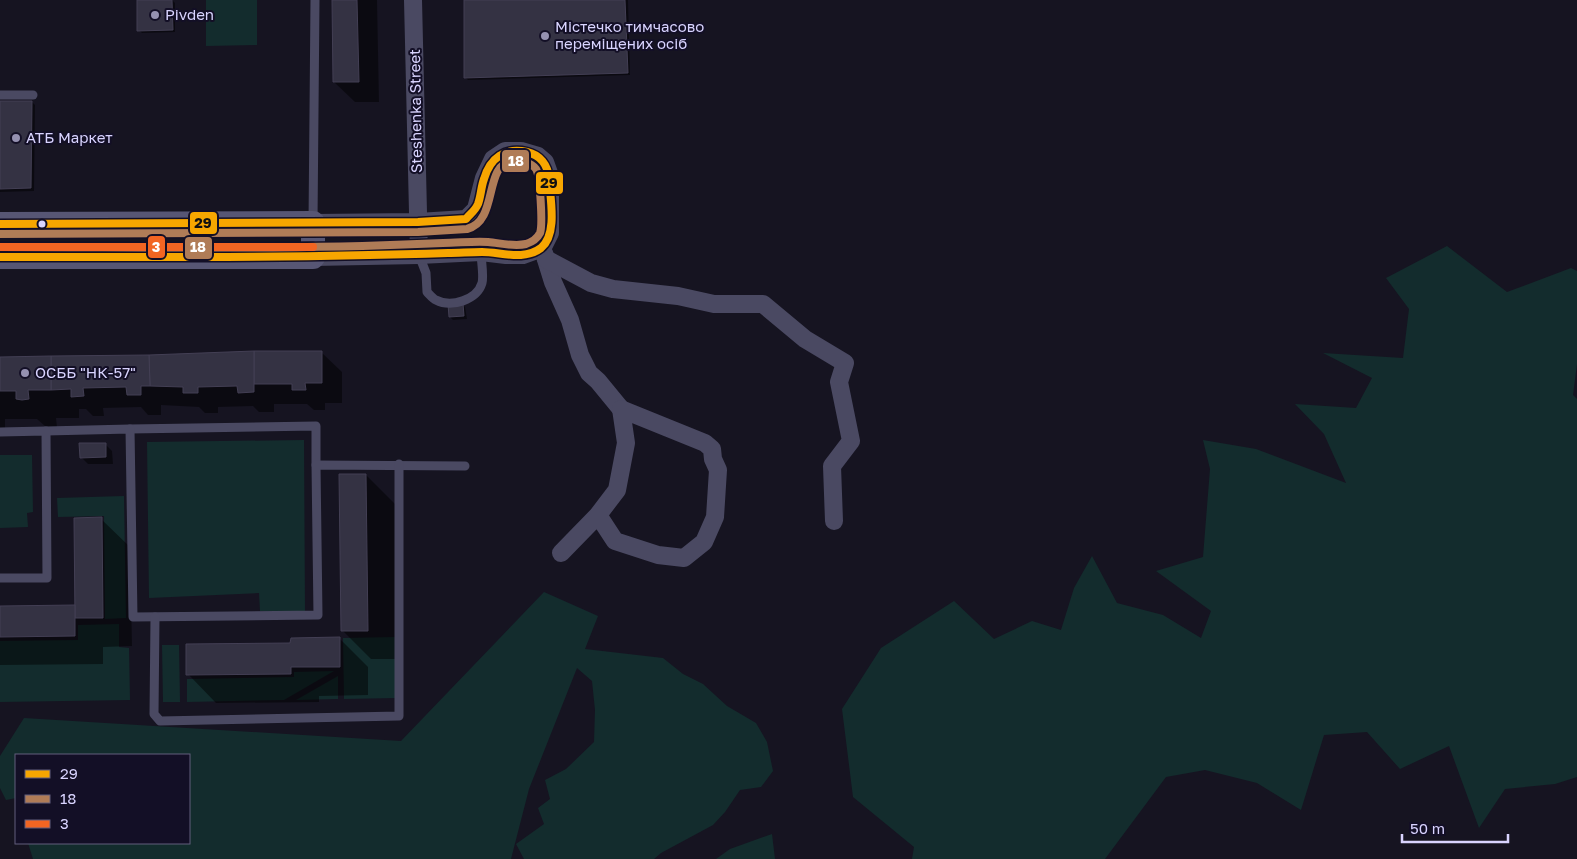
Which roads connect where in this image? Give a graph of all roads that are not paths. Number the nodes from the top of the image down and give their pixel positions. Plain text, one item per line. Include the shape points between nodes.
1 (315, 0) edge
2 (413, 0) edge
3 (0, 95) edge
4 (32, 95) dead end
5 (418, 222) junction
6 (313, 223) junction
7 (0, 224) edge
8 (481, 252) junction
9 (544, 253) junction
10 (420, 255) junction
11 (313, 256) junction
12 (0, 257) edge
13 (621, 409) junction
14 (130, 429) junction
15 (46, 431) junction
16 (0, 432) edge
17 (399, 464) junction
18 (316, 465) junction
19 (465, 466) dead end
20 (598, 516) junction
21 (834, 520) dead end
22 (561, 554) dead end
23 (0, 578) edge
24 (155, 617) junction

1 - 6 lane
2 - 5 street, Steshenka Street
3 - 4 lane
5 - 6 street
5 - 9 street via 466,219 476,208 484,178 494,159 505,151 521,151 538,156 545,162 550,176 550,233
5 - 10 street, Steshenka Street
6 - 7 street
6 - 11 street
8 - 9 street via 506,255
8 - 10 street
8 - 10 lane via 483,283 475,295 467,300 446,302 435,300 427,292 426,273
9 - 13 street via 580,355 589,373
9 - 21 street via 591,284 714,304 763,304 806,339 845,364 839,382 851,441 832,466
10 - 11 street
11 - 12 street
13 - 20 street via 626,443 618,490
13 - 20 street via 705,443 712,449 718,470 715,518 704,542 684,558 658,555 615,541
14 - 15 lane
14 - 18 lane via 316,426
14 - 24 lane via 133,617
15 - 16 lane
15 - 23 lane via 47,578
17 - 18 lane
17 - 19 lane
17 - 24 lane via 400,716 160,721 154,714
18 - 24 lane via 318,615
20 - 22 street

